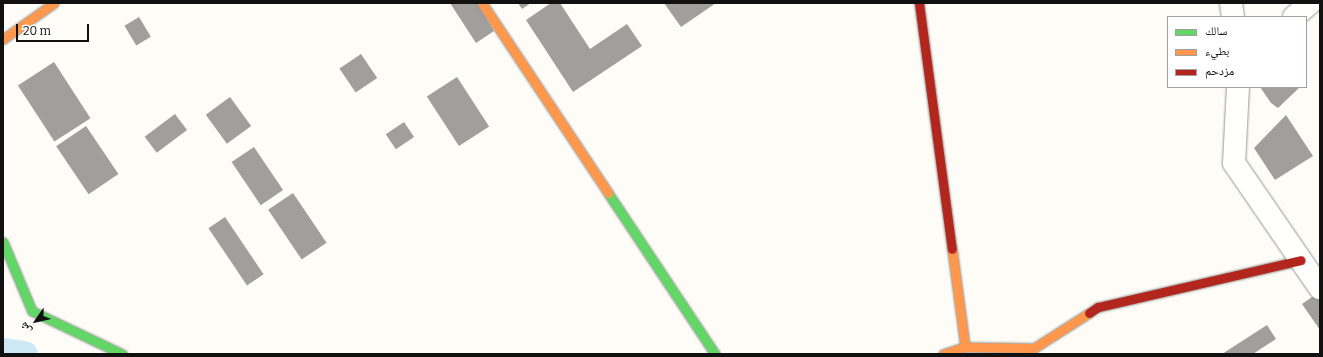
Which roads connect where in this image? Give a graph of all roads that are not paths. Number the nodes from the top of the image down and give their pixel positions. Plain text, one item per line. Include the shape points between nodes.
1 (54, 3) edge
2 (482, 3) edge
3 (919, 3) edge
4 (1231, 3) edge
5 (1310, 3) edge
6 (1233, 16) edge
7 (1295, 16) edge
8 (3, 39) edge
9 (1238, 88) edge
10 (3, 242) edge
11 (1301, 260) junction
12 (1320, 288) edge
13 (966, 347) junction
14 (122, 354) edge
15 (715, 354) edge
16 (943, 354) edge

1 - 8 street
2 - 15 street
3 - 13 street
4 - 6 street
5 - 7 street
9 - 11 street via 1234,163
10 - 14 street via 32,310
11 - 12 street
11 - 13 street via 1098,308 1034,348
13 - 16 street

